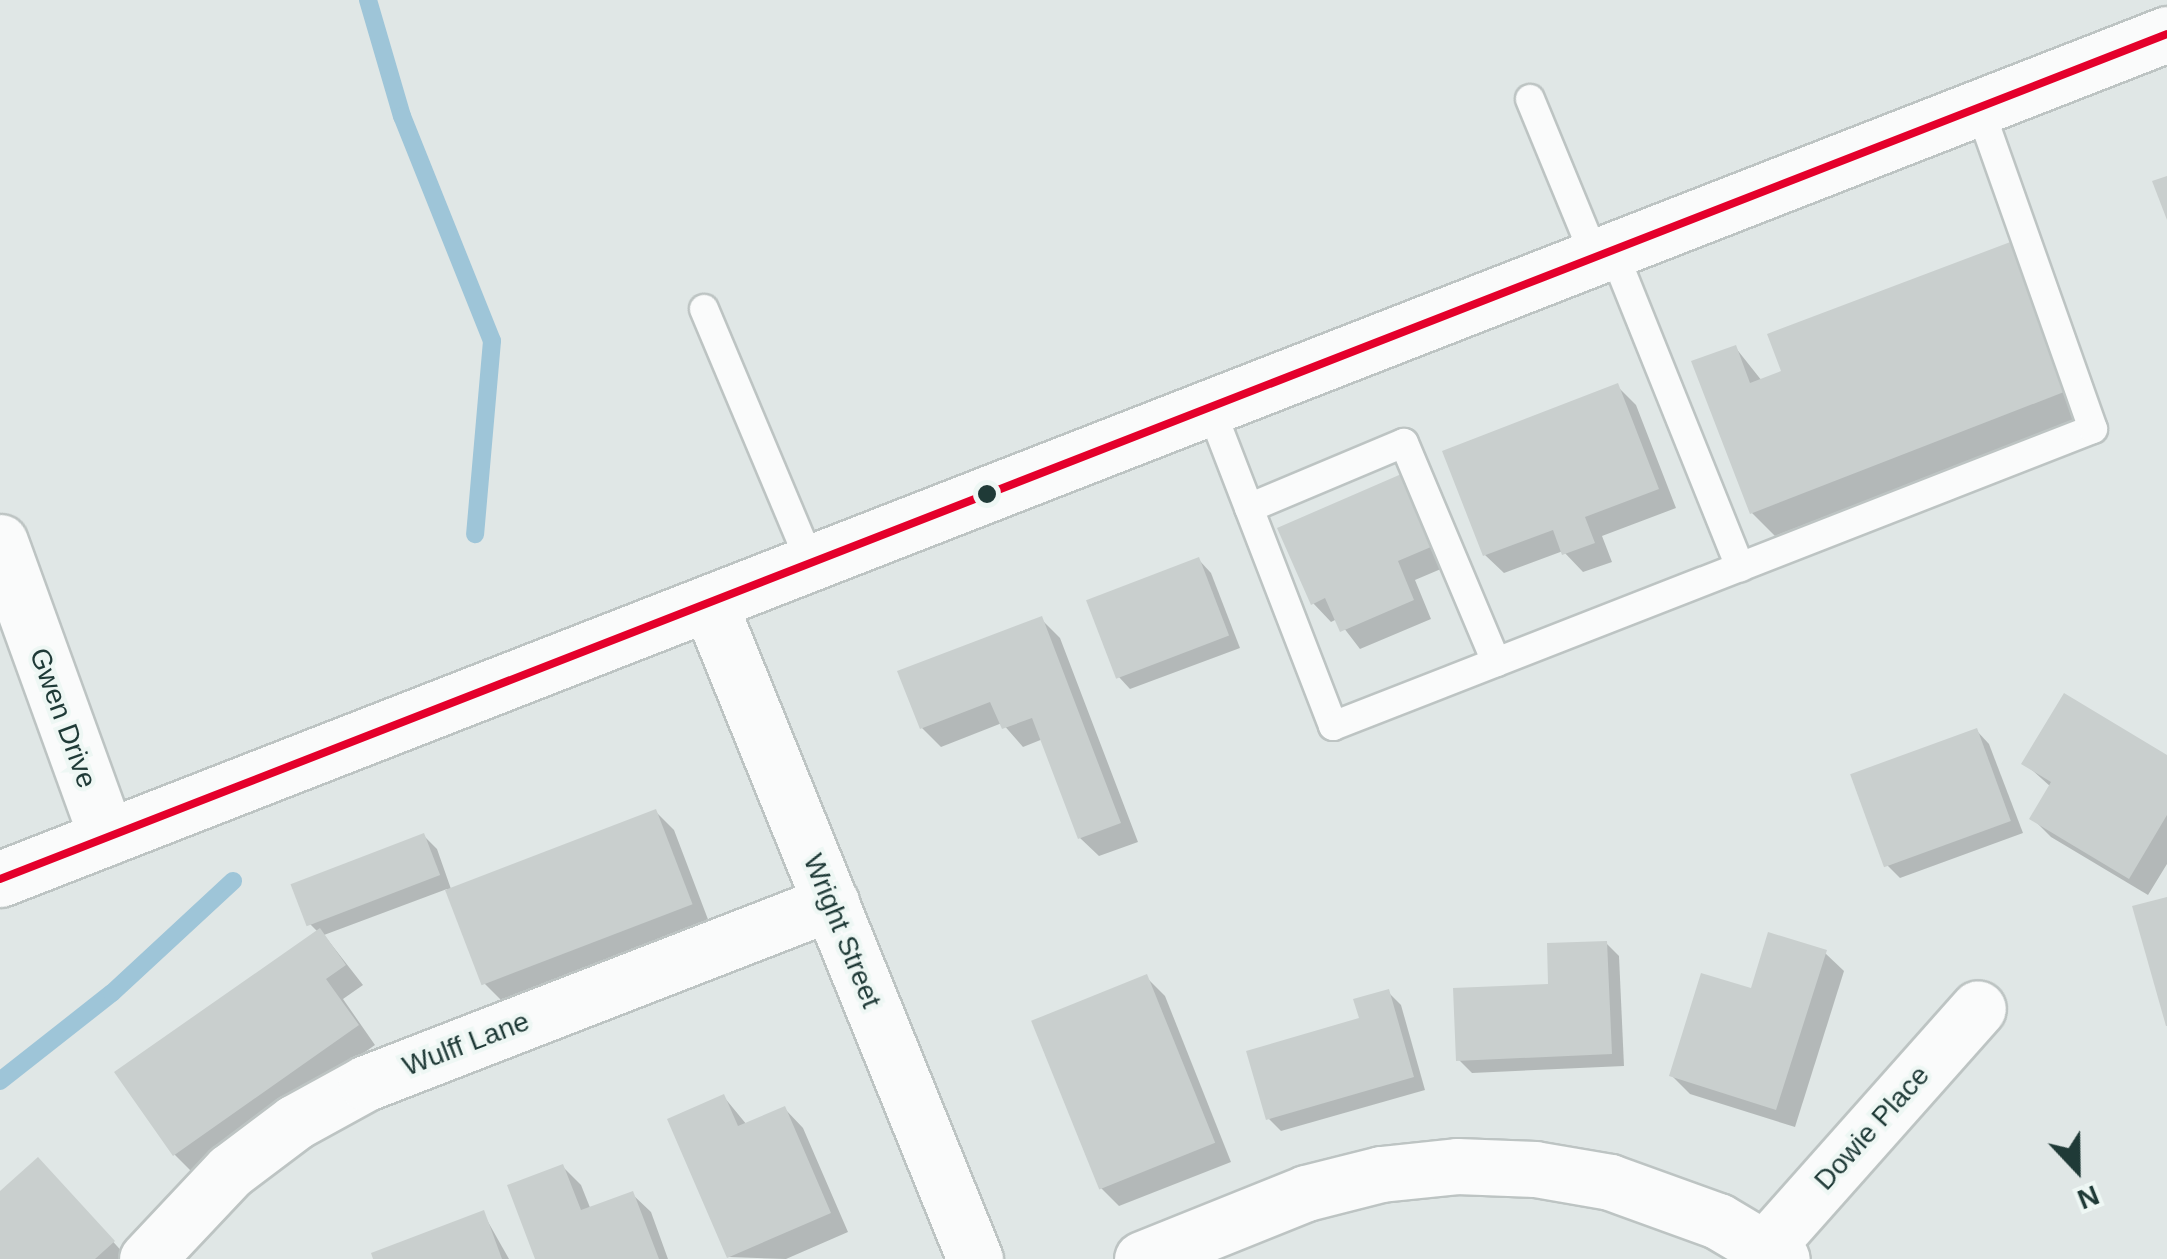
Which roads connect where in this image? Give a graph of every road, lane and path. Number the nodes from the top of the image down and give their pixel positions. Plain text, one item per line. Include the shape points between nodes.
1 (2167, 34) edge
2 (1530, 99) dead end
3 (1980, 108) junction
4 (1604, 254) junction
5 (704, 308) dead end
6 (1210, 408) junction
7 (1249, 508) junction
8 (0, 542) edge
9 (810, 563) junction
10 (1740, 567) junction
11 (708, 603) junction
12 (1496, 662) junction
13 (107, 837) junction
14 (0, 878) edge
15 (831, 903) junction
16 (1978, 1008) dead end
17 (1774, 1253) edge
18 (147, 1259) edge
19 (974, 1259) edge
20 (1142, 1259) edge

1 - 3 street
2 - 4 lane
3 - 4 street
3 - 10 lane via 2093,429
4 - 6 street
4 - 10 lane
5 - 9 lane
6 - 7 lane
6 - 9 street
7 - 12 lane via 1404,443
7 - 12 lane via 1333,726
8 - 13 street, Gwen Drive
9 - 11 street
10 - 12 lane
11 - 13 street
11 - 15 street, Wright Street
13 - 14 street
15 - 18 street, Wulff Lane via 366,1083 295,1122 230,1170
15 - 19 street, Wright Street
16 - 17 street, Dowie Place
17 - 20 street via 1683,1206 1610,1182 1534,1169 1457,1166 1381,1174 1306,1193

